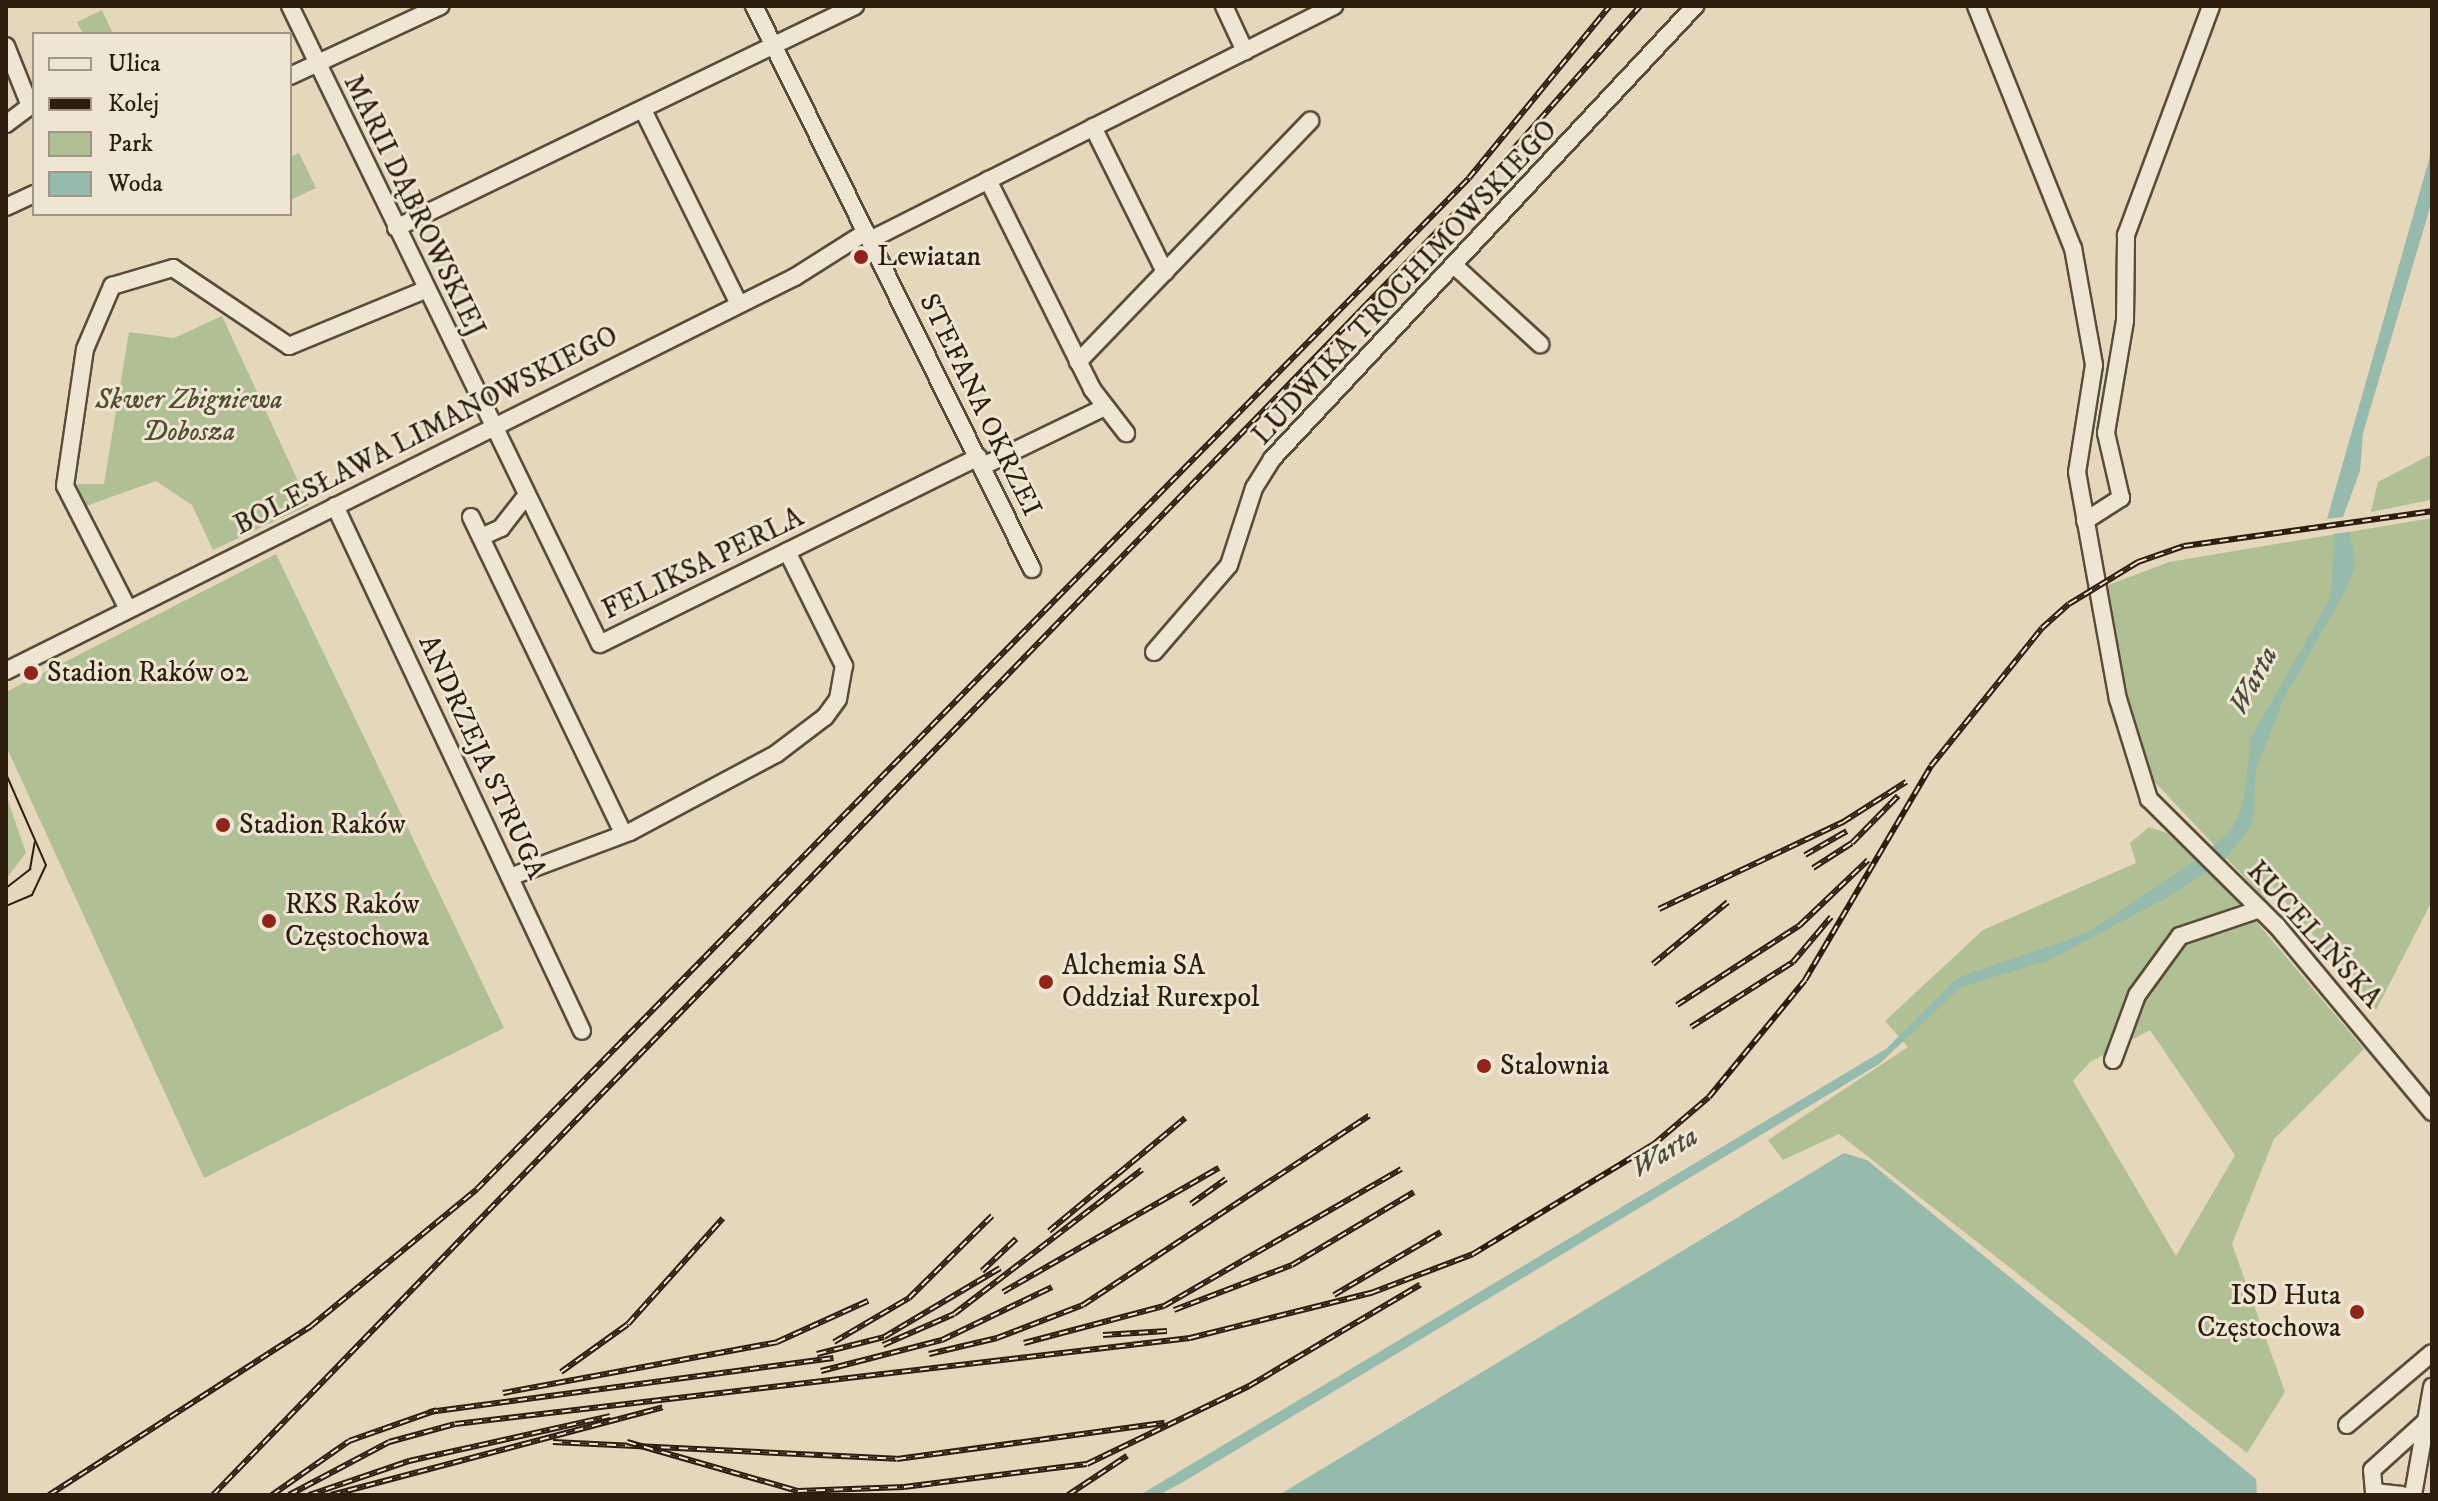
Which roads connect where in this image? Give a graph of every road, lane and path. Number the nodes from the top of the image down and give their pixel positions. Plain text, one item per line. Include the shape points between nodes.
1 (290, 6) edge
2 (441, 6) edge
3 (754, 6) edge
4 (855, 6) edge
5 (1224, 6) edge
6 (1695, 6) edge
7 (1976, 6) edge
8 (2211, 6) edge
9 (1329, 7) edge
10 (774, 44) junction
11 (6, 46) edge
12 (1245, 51) junction
13 (317, 64) junction
14 (292, 75) edge
15 (643, 110) junction
16 (1310, 121) dead end
17 (6, 124) edge
18 (1093, 127) junction
19 (988, 180) junction
20 (32, 195) edge
21 (6, 207) edge
22 (396, 228) junction
23 (868, 236) junction
24 (1457, 268) junction
25 (1165, 272) junction
26 (425, 290) junction
27 (739, 304) junction
28 (1540, 344) dead end
29 (1078, 362) junction
30 (1103, 408) junction
31 (492, 428) junction
32 (1126, 433) dead end
33 (981, 461) junction
34 (526, 496) junction
35 (335, 506) junction
36 (471, 517) dead end
37 (2085, 521) junction
38 (481, 537) junction
39 (787, 551) junction
40 (1032, 569) dead end
41 (128, 609) junction
42 (1154, 652) dead end
43 (6, 671) edge
44 (623, 833) junction
45 (510, 877) junction
46 (2260, 909) junction
47 (582, 1031) dead end
48 (2113, 1060) dead end
49 (2432, 1112) edge
50 (2432, 1353) edge
51 (2432, 1387) edge
52 (2426, 1421) junction
53 (2347, 1425) dead end
54 (2402, 1495) edge
55 (2413, 1495) edge

1 - 13 street, MARII DĄBROWSKIEJ
2 - 13 street
3 - 10 street, STEFANA OKRZEI
4 - 10 street
5 - 12 street
6 - 24 street, LUDWIKA TROCHIMOWSKIEGO
7 - 37 street via 2073,248 2094,365 2077,472
8 - 37 street via 2126,235 2125,321 2106,433 2121,498
9 - 12 street, BOLESŁAWA LIMANOWSKIEGO
10 - 15 street
10 - 23 street, STEFANA OKRZEI
11 - 17 street via 30,106
12 - 18 street, BOLESŁAWA LIMANOWSKIEGO
13 - 14 street
13 - 22 street, MARII DĄBROWSKIEJ
15 - 22 street
15 - 27 street
16 - 25 street
18 - 19 street, BOLESŁAWA LIMANOWSKIEGO
18 - 25 street
19 - 23 street, BOLESŁAWA LIMANOWSKIEGO
19 - 29 street
20 - 21 street
22 - 26 street, MARII DĄBROWSKIEJ
23 - 27 street, BOLESŁAWA LIMANOWSKIEGO
23 - 33 street, STEFANA OKRZEI
24 - 28 street
24 - 42 street, LUDWIKA TROCHIMOWSKIEGO via 1272,459 1254,488 1229,565
25 - 29 street
26 - 31 street, MARII DĄBROWSKIEJ
26 - 41 street via 289,346 173,268 112,286 85,349 65,486
27 - 31 street, BOLESŁAWA LIMANOWSKIEGO
29 - 30 street
30 - 32 street
30 - 33 street, FELIKSA PERLA
31 - 34 street, FELIKSA PERLA
31 - 35 street, BOLESŁAWA LIMANOWSKIEGO
33 - 39 street, FELIKSA PERLA
33 - 40 street, STEFANA OKRZEI
34 - 38 street via 501,528
34 - 39 street, FELIKSA PERLA via 600,644
35 - 41 street, BOLESŁAWA LIMANOWSKIEGO
35 - 45 street, ANDRZEJA STRUGA
36 - 38 street
37 - 46 street, KUCELIŃSKA via 2118,699 2149,799
38 - 44 street
39 - 44 street via 844,666 838,699 776,754
41 - 43 street, BOLESŁAWA LIMANOWSKIEGO
44 - 45 street
45 - 47 street, ANDRZEJA STRUGA
46 - 48 street via 2180,936 2137,995
46 - 49 street, KUCELIŃSKA
50 - 53 street
51 - 52 street
52 - 54 street via 2372,1470 2374,1492
52 - 55 street

